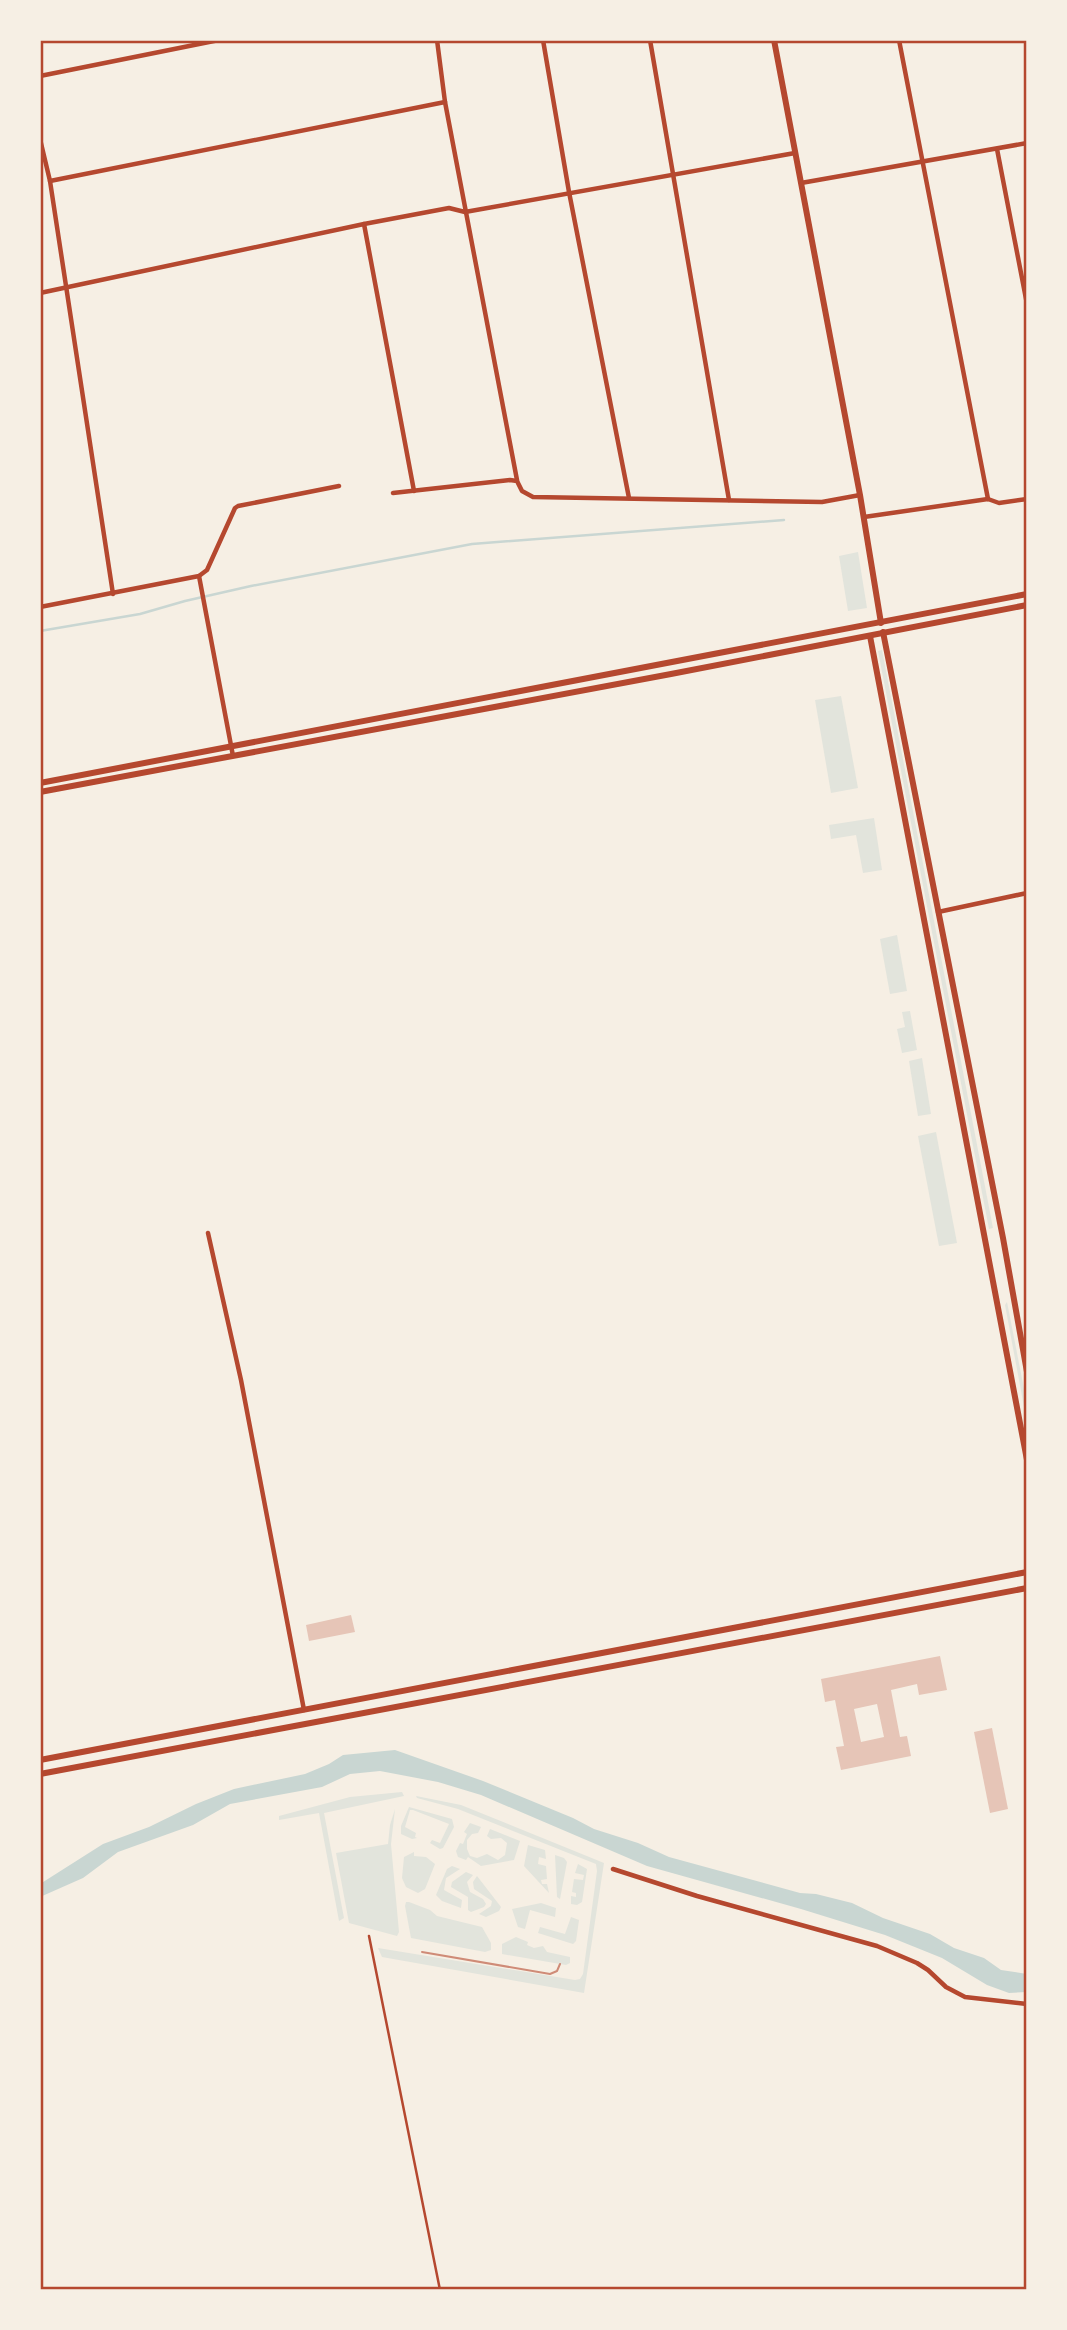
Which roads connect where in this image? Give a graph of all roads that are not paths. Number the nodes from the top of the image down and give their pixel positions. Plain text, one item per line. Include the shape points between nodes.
1 (219, 40) edge
2 (437, 40) edge
3 (543, 40) edge
4 (650, 40) edge
5 (774, 40) edge
6 (899, 40) edge
7 (40, 76) edge
8 (444, 102) junction
9 (40, 139) edge
10 (1027, 144) edge
11 (998, 149) junction
12 (795, 153) junction
13 (923, 162) junction
14 (672, 175) junction
15 (50, 181) junction
16 (801, 183) junction
17 (569, 192) junction
18 (464, 212) junction
19 (364, 223) junction
20 (65, 288) junction
21 (40, 293) edge
22 (1027, 304) edge
23 (517, 481) junction
24 (338, 486) dead end
25 (414, 491) junction
26 (393, 493) dead end
27 (860, 495) junction
28 (629, 498) junction
29 (988, 499) junction
30 (1027, 499) edge
31 (729, 500) junction
32 (864, 517) junction
33 (199, 576) junction
34 (113, 594) junction
35 (1027, 594) edge
36 (40, 607) edge
37 (1026, 607) edge
38 (881, 623) junction
39 (883, 633) junction
40 (870, 636) junction
41 (231, 747) junction
42 (233, 757) junction
43 (40, 783) edge
44 (40, 792) edge
45 (1027, 893) edge
46 (937, 912) junction
47 (208, 1233) dead end
48 (1003, 1238) junction
49 (986, 1242) junction
50 (1027, 1372) edge
51 (1027, 1460) edge
52 (1027, 1572) edge
53 (1027, 1588) edge
54 (770, 1621) junction
55 (773, 1636) junction
56 (348, 1701) junction
57 (304, 1710) junction
58 (351, 1716) junction
59 (40, 1760) edge
60 (40, 1774) edge
61 (613, 1869) dead end
62 (369, 1936) dead end
63 (1027, 2004) edge
64 (440, 2290) edge

1 - 7 street
2 - 8 street
3 - 17 street
4 - 14 street
5 - 12 main road
6 - 13 street
8 - 15 street
8 - 18 street
9 - 15 street
10 - 11 street
11 - 13 street
11 - 22 street
12 - 14 street
12 - 16 main road
13 - 16 street
13 - 29 street
14 - 17 street
14 - 31 street
15 - 20 street
16 - 27 main road
17 - 18 street
17 - 28 street
18 - 19 street via 449,208
18 - 23 street
19 - 20 street
19 - 25 street
20 - 21 street
20 - 34 street
23 - 25 street
23 - 28 street via 522,491 533,497
24 - 33 street via 235,508 207,570
25 - 26 street
27 - 31 street via 822,502
27 - 32 main road
28 - 31 street
29 - 30 street
29 - 32 street
32 - 38 main road
33 - 34 street
33 - 41 street
34 - 36 street
35 - 38 main road
37 - 39 main road
38 - 39 main road
38 - 40 main road
38 - 41 main road
39 - 40 main road
39 - 46 main road
40 - 42 main road
40 - 49 main road
41 - 42 street
41 - 43 main road
42 - 44 main road
45 - 46 street
46 - 48 main road
47 - 57 street
48 - 49 main road
48 - 50 main road
49 - 51 main road
52 - 54 main road
53 - 55 main road
54 - 55 main road
54 - 56 main road
55 - 58 main road
56 - 57 main road
56 - 58 main road
57 - 59 main road
58 - 60 main road
61 - 63 street via 877,1946 917,1963 965,1997
62 - 64 lane

